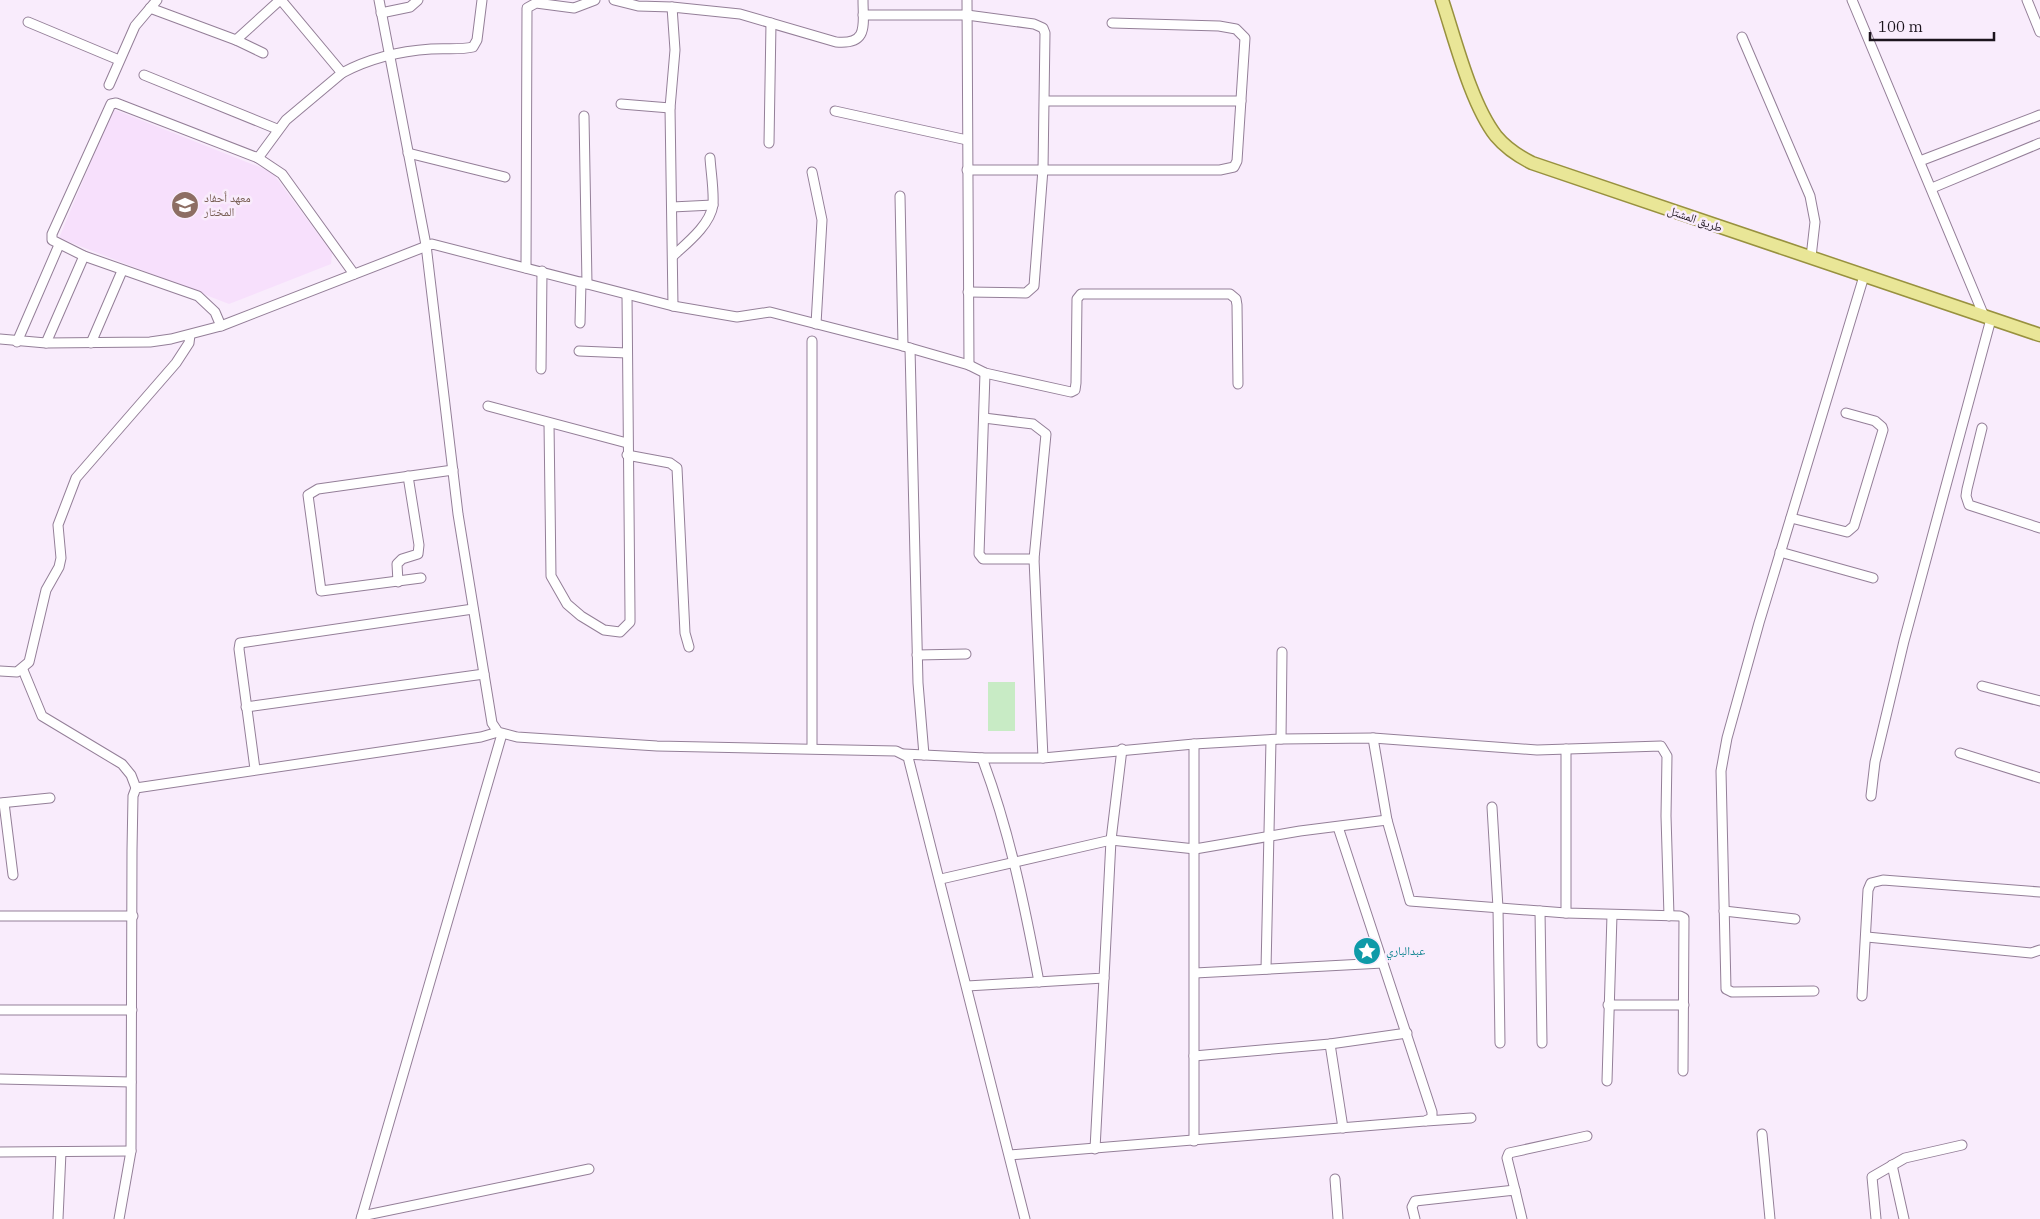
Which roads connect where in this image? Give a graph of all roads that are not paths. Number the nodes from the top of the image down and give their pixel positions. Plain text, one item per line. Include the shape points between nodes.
1 (157, 0) edge
2 (280, 0) edge
3 (379, 0) edge
4 (418, 0) edge
5 (482, 0) edge
6 (595, 0) edge
7 (614, 0) edge
8 (863, 0) edge
9 (967, 0) edge
10 (1442, 0) edge
11 (1852, 0) edge
12 (2027, 0) edge
13 (672, 7) junction
14 (150, 8) junction
15 (382, 14) junction
16 (863, 15) junction
17 (967, 15) junction
18 (28, 22) dead end
19 (771, 23) junction
20 (1112, 23) dead end
21 (2040, 32) edge
22 (1742, 37) dead end
23 (236, 40) junction
24 (262, 53) dead end
25 (389, 56) junction
26 (119, 60) junction
27 (342, 73) junction
28 (144, 75) dead end
29 (109, 85) dead end
30 (1046, 101) junction
31 (1241, 101) junction
32 (621, 104) dead end
33 (670, 108) junction
34 (836, 111) dead end
35 (2040, 114) edge
36 (584, 116) dead end
37 (277, 129) junction
38 (967, 140) junction
39 (769, 143) dead end
40 (2040, 144) edge
41 (408, 153) junction
42 (258, 158) junction
43 (710, 158) dead end
44 (1920, 161) junction
45 (1043, 169) junction
46 (967, 170) junction
47 (812, 172) dead end
48 (505, 177) dead end
49 (1932, 188) junction
50 (900, 196) dead end
51 (712, 205) junction
52 (672, 207) junction
53 (59, 245) junction
54 (426, 245) junction
55 (84, 256) junction
56 (673, 256) junction
57 (1811, 257) junction
58 (526, 268) junction
59 (122, 271) junction
60 (542, 271) junction
61 (354, 274) junction
62 (1864, 276) junction
63 (584, 283) junction
64 (968, 292) junction
65 (627, 295) junction
66 (673, 306) junction
67 (1988, 317) junction
68 (580, 323) dead end
69 (816, 324) junction
70 (222, 326) junction
71 (190, 335) junction
72 (2040, 335) edge
73 (0, 339) edge
74 (812, 341) dead end
75 (17, 342) junction
76 (46, 343) junction
77 (91, 343) junction
78 (906, 347) junction
79 (579, 351) dead end
80 (627, 353) junction
81 (968, 365) junction
82 (541, 369) dead end
83 (985, 372) junction
84 (1238, 384) dead end
85 (488, 406) dead end
86 (1846, 413) dead end
87 (984, 418) junction
88 (549, 423) junction
89 (1982, 428) dead end
90 (627, 443) junction
91 (627, 455) junction
92 (453, 470) junction
93 (408, 476) junction
94 (1791, 518) junction
95 (2040, 528) edge
96 (1780, 552) junction
97 (1034, 558) junction
98 (421, 578) dead end
99 (1873, 578) dead end
100 (398, 582) junction
101 (473, 609) junction
102 (689, 647) dead end
103 (1282, 652) dead end
104 (966, 654) dead end
105 (917, 655) junction
106 (23, 670) junction
107 (0, 672) edge
108 (484, 674) junction
109 (1982, 686) dead end
110 (2040, 702) edge
111 (246, 706) junction
112 (500, 733) junction
113 (1374, 738) junction
114 (1270, 740) junction
115 (1281, 740) junction
116 (1194, 744) junction
117 (812, 748) junction
118 (1122, 749) junction
119 (1566, 749) junction
120 (1960, 753) dead end
121 (904, 754) junction
122 (924, 755) junction
123 (982, 758) junction
124 (1043, 758) junction
125 (255, 769) junction
126 (2040, 778) edge
127 (136, 788) junction
128 (1871, 796) dead end
129 (50, 798) dead end
130 (2, 803) edge
131 (1492, 808) dead end
132 (1387, 820) junction
133 (1338, 827) junction
134 (1267, 837) junction
135 (1111, 840) junction
136 (1195, 849) junction
137 (1013, 864) junction
138 (13, 875) dead end
139 (941, 879) junction
140 (2040, 892) edge
141 (1498, 908) junction
142 (1540, 911) junction
143 (1724, 911) junction
144 (1566, 913) junction
145 (1612, 914) junction
146 (0, 916) edge
147 (133, 916) junction
148 (1669, 916) junction
149 (1795, 919) dead end
150 (1867, 937) junction
151 (2040, 950) edge
152 (1383, 963) junction
153 (1266, 969) junction
154 (1195, 973) junction
155 (1104, 978) junction
156 (1039, 982) junction
157 (967, 986) junction
158 (1814, 990) dead end
159 (1862, 996) dead end
160 (1608, 1005) junction
161 (1684, 1005) junction
162 (0, 1010) edge
163 (132, 1010) junction
164 (1407, 1033) junction
165 (1500, 1043) dead end
166 (1542, 1043) dead end
167 (1330, 1044) junction
168 (1194, 1056) junction
169 (1682, 1071) dead end
170 (0, 1079) edge
171 (1607, 1081) dead end
172 (131, 1082) junction
173 (1471, 1118) dead end
174 (1425, 1121) junction
175 (1343, 1128) junction
176 (1762, 1134) dead end
177 (1586, 1136) dead end
178 (1194, 1140) junction
179 (1962, 1145) dead end
180 (1095, 1149) junction
181 (131, 1150) junction
182 (0, 1152) edge
183 (61, 1152) junction
184 (1010, 1155) junction
185 (1892, 1165) junction
186 (589, 1170) dead end
187 (1335, 1179) dead end
188 (1515, 1190) junction
189 (361, 1218) edge
190 (58, 1219) edge
191 (118, 1219) edge
192 (1025, 1219) edge
193 (1338, 1219) edge
194 (1415, 1219) edge
195 (1522, 1219) edge
196 (1770, 1219) edge
197 (1876, 1219) edge
198 (1904, 1219) edge

1 - 14 street
2 - 23 street
2 - 27 street
3 - 15 street
4 - 15 street via 410,7
5 - 25 street via 477,40 473,47 428,49
6 - 58 street via 574,8 536,3 527,8
7 - 13 street via 638,6
8 - 16 street
9 - 17 street
10 - 57 main road, طريق المشتل via 1484,116 1496,135 1514,153 1532,163
11 - 44 street
12 - 21 street
13 - 19 street via 740,14
13 - 33 street via 675,50
14 - 23 street
14 - 26 street via 136,26
15 - 25 street
16 - 17 street
16 - 19 street via 862,34 849,43
17 - 30 street via 1043,28
17 - 38 street
18 - 26 street
19 - 39 street
20 - 31 street via 1195,24 1236,29 1245,38
22 - 57 street via 1810,196 1815,222
23 - 24 street
25 - 27 street
25 - 41 street
26 - 29 street
27 - 37 street
28 - 37 street
30 - 31 street
30 - 45 street
31 - 45 street via 1237,161 1230,169
32 - 33 street
33 - 52 street
34 - 38 street
35 - 44 street
36 - 63 street
37 - 42 street
38 - 46 street
40 - 49 street
41 - 48 street
41 - 54 street
42 - 53 street via 113,103 52,234 52,240
42 - 61 street via 282,174
43 - 51 street
44 - 49 street
45 - 46 street
45 - 64 street via 1034,286 1026,292
46 - 64 street
47 - 69 street via 822,220
49 - 67 street
50 - 78 street
51 - 52 street
51 - 56 street via 702,226
52 - 56 street
53 - 55 street
53 - 75 street
54 - 58 street via 438,245
54 - 61 street
54 - 92 street
55 - 59 street
55 - 76 street
56 - 66 street
57 - 62 main road, طريق المشتل
58 - 60 street
59 - 70 street via 198,296 215,312
59 - 77 street
60 - 63 street
60 - 82 street
61 - 70 street
62 - 67 main road, طريق المشتل
62 - 94 street
63 - 65 street
63 - 68 street
64 - 81 street
65 - 66 street
65 - 80 street
66 - 69 street via 737,317 770,312
67 - 72 main road, طريق المشتل
67 - 128 street via 1904,641 1875,762
69 - 78 street
70 - 71 street
71 - 77 street via 155,342
71 - 106 street via 189,343 176,363 76,478 58,525 59,568 46,590 32,654
73 - 75 street
74 - 117 street
75 - 76 street
76 - 77 street
78 - 81 street
78 - 105 street
79 - 80 street
80 - 90 street
81 - 83 street
83 - 84 street via 1063,392 1075,390 1077,299 1081,294 1230,294 1237,304
83 - 87 street
85 - 88 street
86 - 94 street via 1875,421 1883,430 1854,526 1847,532
87 - 97 street via 1033,424 1046,434
87 - 97 street via 979,554 983,559
88 - 90 street
88 - 91 street via 551,576 573,609 609,632 620,632 630,622
89 - 95 street via 1967,489 1969,505
90 - 91 street
91 - 102 street via 670,463 677,468 685,632
92 - 93 street
92 - 101 street
93 - 100 street via 420,545 418,554 397,564
93 - 100 street via 318,489 308,495 321,591
94 - 96 street
96 - 99 street
96 - 143 street via 1721,771
97 - 124 street
98 - 100 street
101 - 108 street
101 - 111 street via 240,643
103 - 115 street
104 - 105 street
105 - 122 street
106 - 107 street
106 - 127 street via 42,716 122,764
108 - 111 street
108 - 112 street via 490,716
109 - 110 street
111 - 125 street
112 - 117 street via 517,738 657,746
112 - 125 street
112 - 189 street
113 - 115 street
113 - 119 street via 1537,750
113 - 132 street
114 - 115 street
114 - 116 street
114 - 134 street
116 - 118 street
116 - 136 street
117 - 121 street
118 - 124 street
118 - 135 street
119 - 144 street
119 - 148 street via 1658,745 1664,749 1667,756
120 - 126 street
121 - 122 street
121 - 139 street via 908,757
122 - 123 street
123 - 124 street
123 - 137 street
125 - 127 street
127 - 147 street via 133,796
129 - 130 street
130 - 138 street
131 - 141 street
132 - 133 street
132 - 141 street via 1410,901
133 - 134 street
133 - 152 street
134 - 136 street
134 - 153 street
135 - 136 street
135 - 137 street
135 - 155 street
136 - 154 street
137 - 139 street
137 - 156 street
139 - 157 street
140 - 150 street via 1876,880 1868,890
141 - 142 street
141 - 165 street
142 - 144 street
142 - 166 street
143 - 149 street
143 - 158 street via 1725,984 1728,991
144 - 145 street
145 - 148 street
145 - 160 street
146 - 147 street
147 - 163 street
148 - 161 street via 1680,916 1685,920
150 - 151 street via 2031,953
150 - 159 street
152 - 153 street
152 - 164 street
153 - 154 street
154 - 168 street
155 - 156 street
155 - 180 street
156 - 157 street
157 - 184 street
160 - 161 street
160 - 171 street
161 - 169 street
162 - 163 street
163 - 172 street
164 - 167 street
164 - 174 street via 1432,1112 1432,1118
167 - 168 street
167 - 175 street
168 - 178 street
170 - 172 street
172 - 181 street
173 - 174 street
174 - 175 street
175 - 178 street
176 - 196 street
177 - 188 street via 1509,1153 1507,1158
178 - 180 street
179 - 185 street via 1905,1158
180 - 184 street
181 - 183 street
181 - 191 street
182 - 183 street
183 - 190 street
184 - 192 street
185 - 197 street via 1872,1177
185 - 198 street
186 - 189 street
187 - 193 street
188 - 194 street via 1416,1201 1412,1207
188 - 195 street

